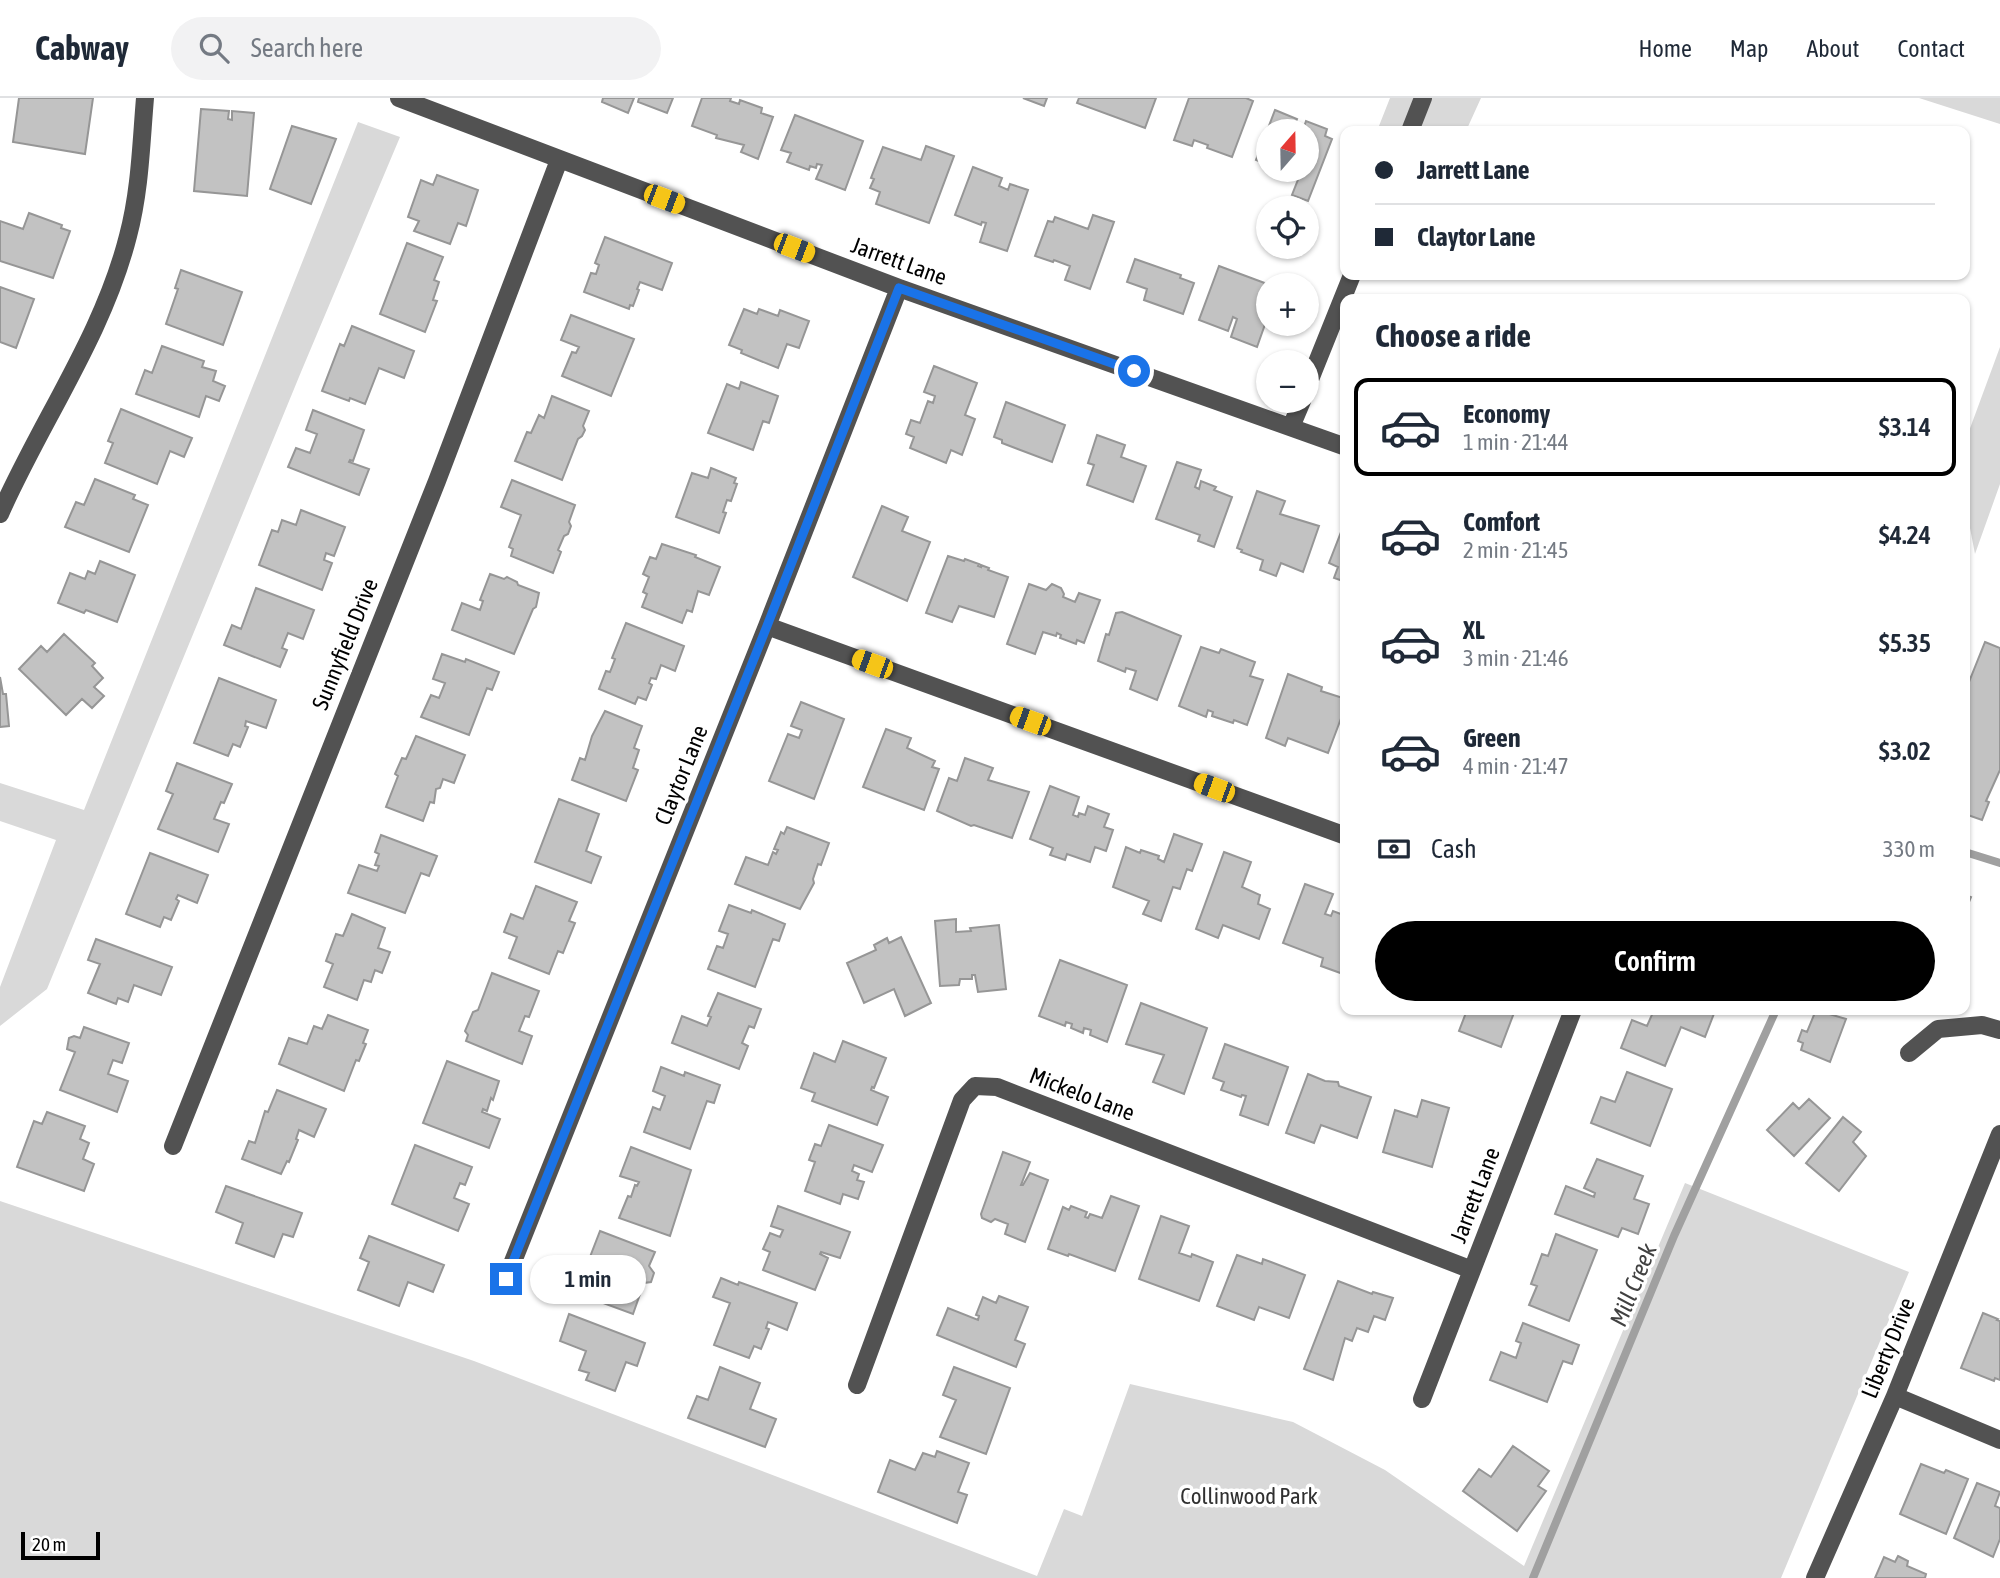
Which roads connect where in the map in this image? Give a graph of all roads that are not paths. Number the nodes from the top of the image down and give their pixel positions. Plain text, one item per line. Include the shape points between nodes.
1 (145, 98) edge
2 (399, 98) edge
3 (1423, 98) edge
4 (1412, 126) edge
5 (559, 160) junction
6 (899, 288) junction
7 (1340, 305) edge
8 (1319, 357) edge
9 (1297, 413) edge
10 (1291, 427) junction
11 (1340, 445) edge
12 (0, 514) edge
13 (767, 626) junction
14 (1340, 834) edge
15 (1571, 1015) edge
16 (2000, 1030) edge
17 (1909, 1053) dead end
18 (2000, 1135) edge
19 (173, 1146) dead end
20 (1472, 1270) junction
21 (506, 1279) dead end
22 (857, 1385) dead end
23 (1895, 1396) junction
24 (1422, 1399) dead end
25 (2000, 1440) edge
26 (1815, 1578) edge

1 - 12 street via 138,196 128,239 89,339
2 - 5 street, Jarrett Lane
3 - 4 street
5 - 6 street, Jarrett Lane
5 - 19 street, Sunnyfield Drive
6 - 10 street, Jarrett Lane
6 - 13 street, Claytor Lane
7 - 8 street
9 - 10 street
10 - 11 street, Jarrett Lane
13 - 14 street
13 - 21 street, Claytor Lane
15 - 20 street, Jarrett Lane
16 - 17 street via 1982,1025 1938,1029
18 - 23 street, Liberty Drive
20 - 22 street, Mickelo Lane via 997,1087 975,1086 962,1100
20 - 24 street, Jarrett Lane
23 - 25 street
23 - 26 street, Liberty Drive

